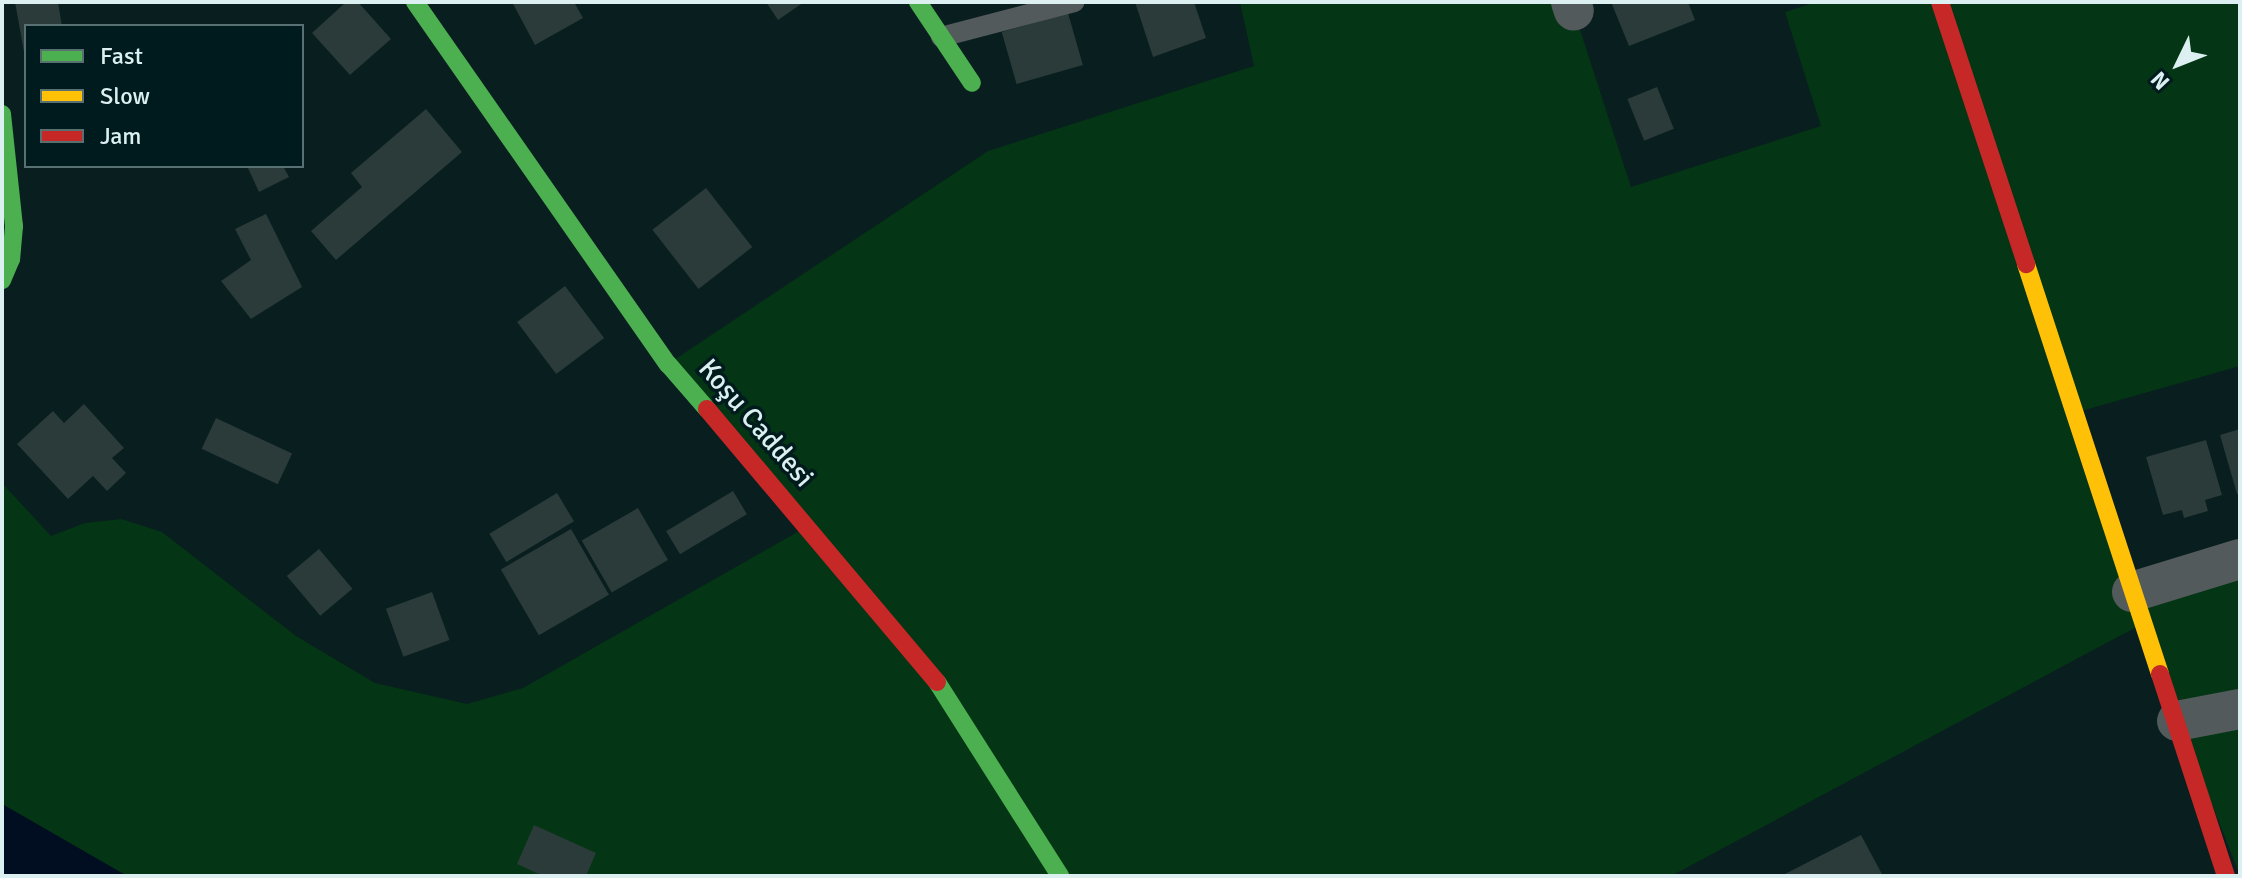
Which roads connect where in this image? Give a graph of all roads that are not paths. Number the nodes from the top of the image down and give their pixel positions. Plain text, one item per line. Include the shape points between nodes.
1 (415, 2) edge
2 (918, 2) edge
3 (1074, 2) edge
4 (1940, 2) edge
5 (941, 37) junction
6 (972, 83) dead end
7 (2, 114) edge
8 (2, 280) edge
9 (2240, 559) edge
10 (2132, 592) junction
11 (2240, 709) edge
12 (2177, 721) junction
13 (1060, 876) edge
14 (2226, 876) edge

1 - 13 street, Koşu Caddesi via 668,364 925,664
2 - 5 street
3 - 5 lane
4 - 10 street
5 - 6 street
7 - 8 street via 14,226 11,259
9 - 10 street
10 - 12 street
11 - 12 street
12 - 14 street

